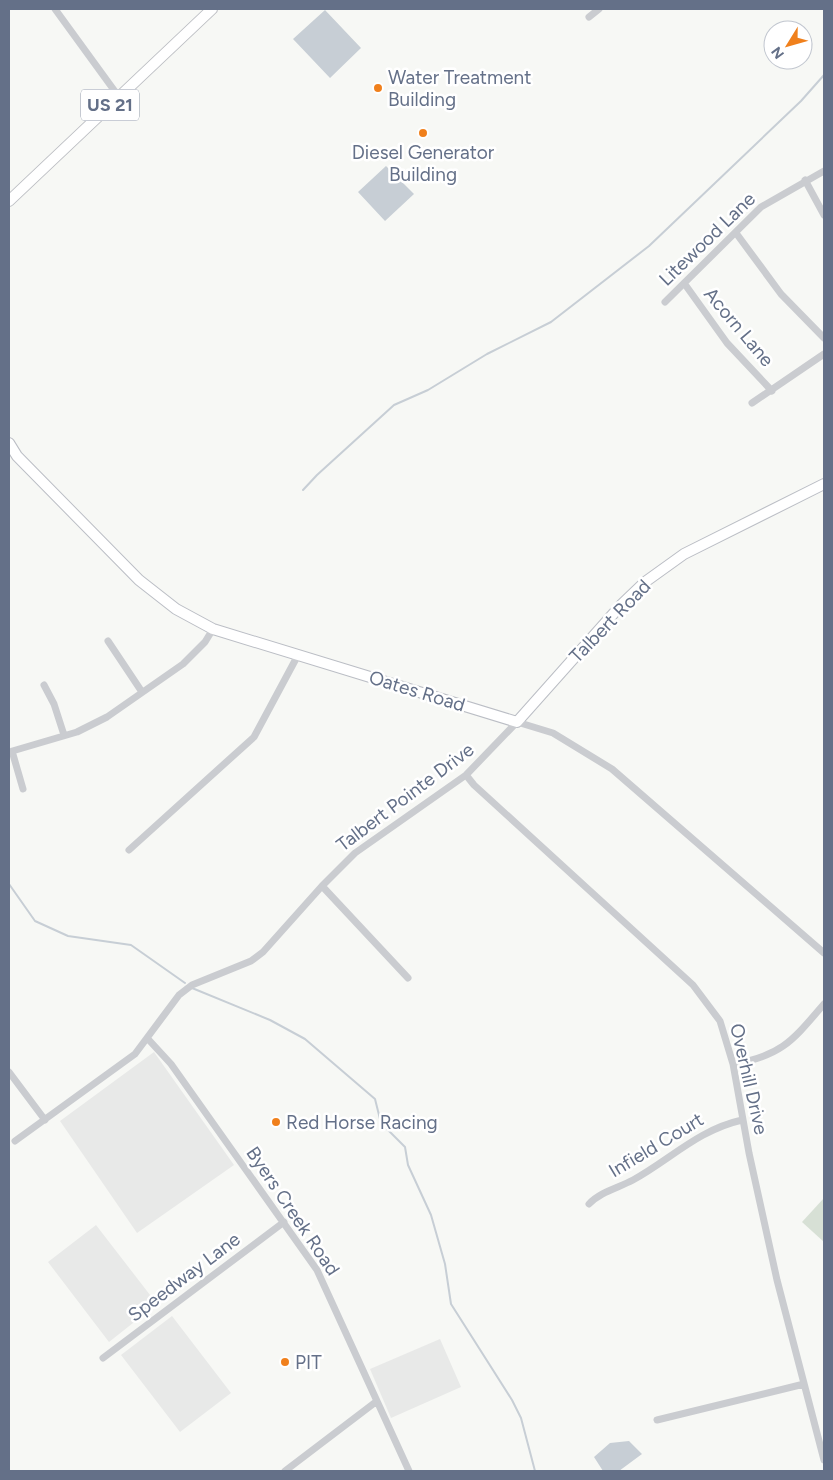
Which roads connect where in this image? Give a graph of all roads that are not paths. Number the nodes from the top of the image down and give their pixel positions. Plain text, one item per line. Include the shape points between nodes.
1 (55, 9) edge
2 (212, 9) edge
3 (600, 9) edge
4 (589, 17) dead end
5 (119, 97) junction
6 (824, 171) edge
7 (806, 180) junction
8 (9, 201) edge
9 (824, 215) edge
10 (736, 233) junction
11 (684, 283) junction
12 (665, 302) dead end
13 (824, 338) edge
14 (824, 354) edge
15 (772, 390) junction
16 (752, 404) dead end
17 (9, 443) edge
18 (824, 484) edge
19 (212, 629) junction
20 (108, 641) dead end
21 (298, 655) junction
22 (44, 685) dead end
23 (142, 692) junction
24 (517, 722) junction
25 (64, 735) junction
26 (10, 751) edge
27 (466, 775) junction
28 (23, 789) dead end
29 (129, 850) dead end
30 (322, 886) junction
31 (824, 953) edge
32 (408, 978) dead end
33 (824, 1004) edge
34 (148, 1039) junction
35 (733, 1064) junction
36 (9, 1072) edge
37 (45, 1120) junction
38 (742, 1120) junction
39 (15, 1141) dead end
40 (589, 1204) dead end
41 (284, 1222) junction
42 (103, 1358) dead end
43 (804, 1384) junction
44 (377, 1401) junction
45 (657, 1420) dead end
46 (824, 1460) edge
47 (284, 1471) edge
48 (409, 1471) edge

1 - 5 street
2 - 5 street, US 21
3 - 4 street
5 - 8 street, US 21
6 - 7 street, Litewood Lane
7 - 9 street
7 - 10 street, Litewood Lane via 761,207
10 - 11 street, Litewood Lane
10 - 13 street via 781,294
11 - 12 street, Litewood Lane
11 - 15 street, Acorn Lane via 727,343
14 - 15 street
15 - 16 street
17 - 19 street, Oates Road via 17,456 139,580 176,609
18 - 24 street, Talbert Road via 684,554 645,582
19 - 21 street, Oates Road
19 - 23 street via 184,664
20 - 23 street
21 - 24 street, Oates Road
21 - 29 street via 254,737
22 - 25 street
23 - 25 street via 93,726
24 - 27 street, Talbert Pointe Drive
24 - 31 street, Oates Road via 553,733 612,768
25 - 26 street
26 - 28 street
27 - 30 street, Talbert Pointe Drive via 355,853
27 - 35 street, Overhill Drive via 693,985 720,1022
30 - 32 street
30 - 34 street, Talbert Pointe Drive via 263,952 251,961 206,978 179,995
33 - 35 street via 797,1036 777,1052 759,1060
34 - 37 street, Talbert Pointe Drive via 123,1064
34 - 41 street, Byers Creek Road via 171,1064
35 - 38 street, Overhill Drive
36 - 37 street
37 - 39 street, Talbert Pointe Drive
38 - 40 street, Infield Court via 712,1129 634,1180 598,1196
38 - 43 street, Overhill Drive via 777,1280
41 - 42 street, Speedway Lane
41 - 44 street, Byers Creek Road via 317,1270
43 - 45 street
43 - 46 street, Overhill Drive
44 - 47 street
44 - 48 street, Byers Creek Road

